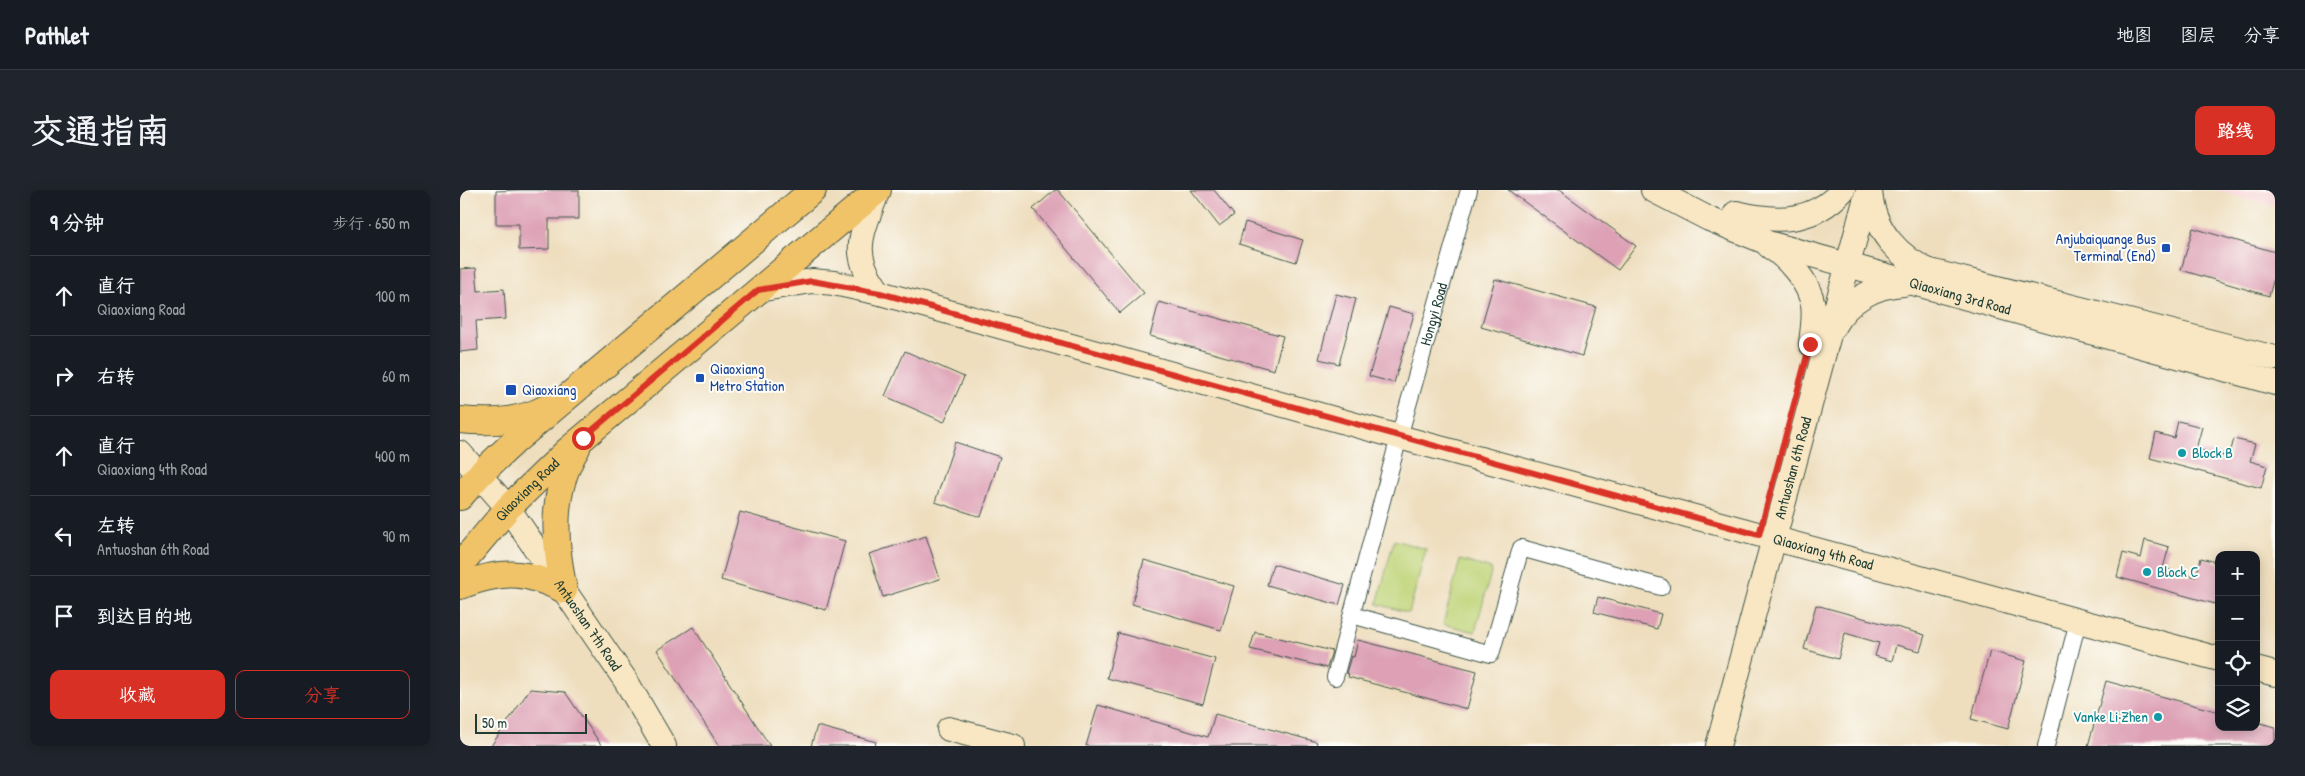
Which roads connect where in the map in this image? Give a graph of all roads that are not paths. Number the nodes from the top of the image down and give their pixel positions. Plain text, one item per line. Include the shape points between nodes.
1 (813, 190) edge
2 (878, 190) edge
3 (1469, 190) edge
4 (1653, 190) edge
5 (1686, 190) edge
6 (1843, 190) edge
7 (1852, 190) edge
8 (1869, 190) edge
9 (1736, 213) junction
10 (1754, 238) junction
11 (1842, 256) junction
12 (1925, 278) junction
13 (758, 290) junction
14 (880, 293) junction
15 (1820, 340) junction
16 (2275, 358) edge
17 (2275, 383) edge
18 (567, 398) junction
19 (460, 420) edge
20 (1399, 437) junction
21 (583, 438) junction
22 (460, 453) edge
23 (470, 472) edge
24 (460, 497) edge
25 (508, 508) junction
26 (1767, 537) junction
27 (460, 565) edge
28 (460, 586) edge
29 (1661, 587) dead end
30 (564, 590) junction
31 (1352, 615) junction
32 (2078, 621) junction
33 (2215, 658) edge
34 (2260, 670) edge
35 (2275, 674) edge
36 (1335, 677) dead end
37 (950, 729) dead end
38 (664, 746) edge
39 (1014, 746) edge
40 (1702, 746) edge
41 (1718, 746) edge
42 (2046, 746) edge

1 - 18 main road
2 - 13 main road, Qiaoxiang Road
2 - 14 street via 863,233 861,257 867,276
3 - 20 street, Hongyi Road
4 - 10 street, Qiaoxiang 3rd Road via 1709,220
5 - 9 street, Qiaoxiang 3rd Road
6 - 9 street via 1828,204 1800,218 1770,220
7 - 11 street, Antuoshan 6th Road
8 - 11 street, Antuoshan 6th Road
8 - 12 street via 1876,216 1890,242
9 - 11 street, Qiaoxiang 3rd Road
10 - 11 street, Qiaoxiang 3rd Road
10 - 15 street via 1781,255 1795,270 1813,305
11 - 12 street, Qiaoxiang 3rd Road
11 - 15 street, Antuoshan 6th Road
12 - 15 street via 1894,284 1865,296
12 - 16 street, Qiaoxiang 3rd Road
12 - 17 street, Qiaoxiang 3rd Road
13 - 14 street, Qiaoxiang 4th Road via 812,281
13 - 21 main road, Qiaoxiang Road
14 - 20 street, Qiaoxiang 4th Road
15 - 26 street, Antuoshan 6th Road
18 - 19 main road via 536,414 510,420
18 - 23 main road
20 - 26 street, Qiaoxiang 4th Road
20 - 31 street, Hongyi Road
21 - 25 main road, Qiaoxiang Road
21 - 30 main road via 565,472 556,511 556,554
22 - 23 street, Antuoshan 7th Road
23 - 24 main road
23 - 25 street, Antuoshan 7th Road
25 - 27 main road, Qiaoxiang Road
25 - 30 street, Antuoshan 7th Road
26 - 32 street, Qiaoxiang 4th Road
26 - 40 street, Antuoshan 6th Road
26 - 41 street, Antuoshan 6th Road
28 - 30 main road via 478,579 511,574 531,576
29 - 31 street via 1521,548 1491,654
30 - 38 street, Antuoshan 7th Road via 626,681
31 - 36 street, Hongyi Road
32 - 33 street, Qiaoxiang 4th Road
32 - 42 street
34 - 35 street
37 - 39 street

